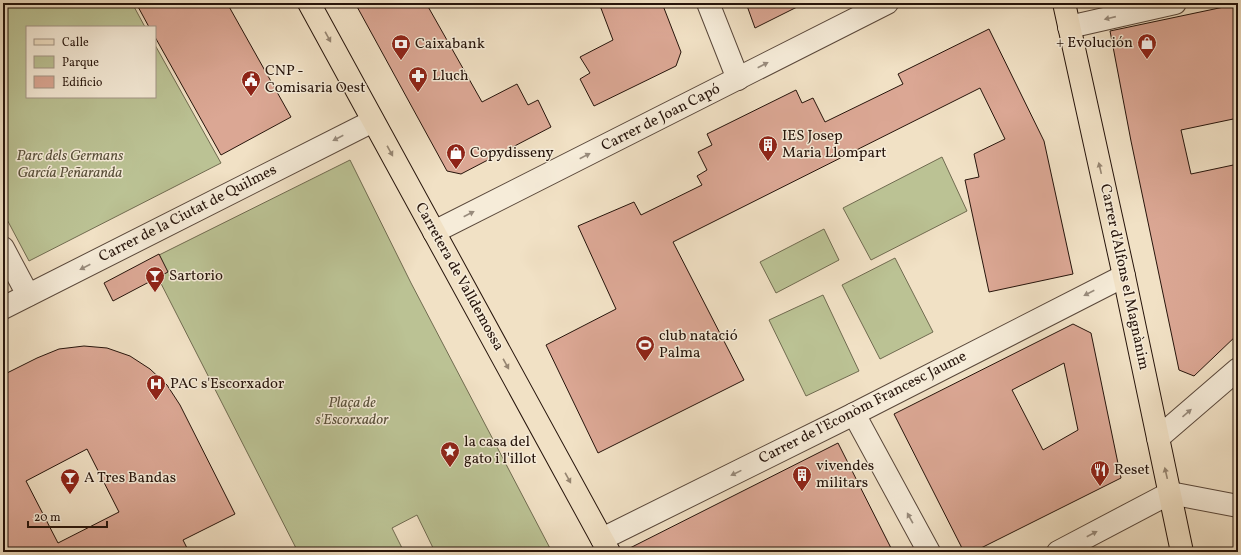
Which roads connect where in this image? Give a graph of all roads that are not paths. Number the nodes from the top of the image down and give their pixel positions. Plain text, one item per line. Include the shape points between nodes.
1 (309, 3) edge
2 (708, 3) edge
3 (887, 3) edge
4 (1064, 3) edge
5 (1175, 3) edge
6 (1069, 27) junction
7 (738, 79) junction
8 (373, 121) junction
9 (434, 232) junction
10 (3, 248) edge
11 (1124, 276) junction
12 (28, 295) junction
13 (3, 308) edge
14 (1238, 369) edge
15 (854, 414) junction
16 (1158, 438) junction
17 (1170, 493) junction
18 (1238, 506) edge
19 (605, 545) edge
20 (929, 552) edge
21 (1058, 552) edge
22 (1182, 552) edge

1 -> 8 main road, Carretera de Valldemossa
2 - 7 street
7 -> 3 street, Carrer de Joan Capó
4 - 6 main road, Carrer d'Alfons el Magnànim
5 -> 6 street
11 -> 6 main road, Carrer d'Alfons el Magnànim
9 -> 7 street, Carrer de Joan Capó
8 -> 9 main road, Carretera de Valldemossa
8 -> 12 street, Carrer de la Ciutat de Quilmes
9 -> 19 main road, Carretera de Valldemossa
10 - 12 street
11 -> 15 street, Carrer de l'Econòm Francesc Jaume
11 - 16 main road, Carrer d'Alfons el Magnànim
12 - 13 street, Carrer de la Ciutat de Quilmes
16 -> 14 street
15 -> 19 street, Carrer de l'Econòm Francesc Jaume
20 -> 15 street
17 -> 16 main road, Carrer d'Alfons el Magnànim
17 - 18 street
21 -> 17 street
17 - 22 main road, Carrer d'Alfons el Magnànim

